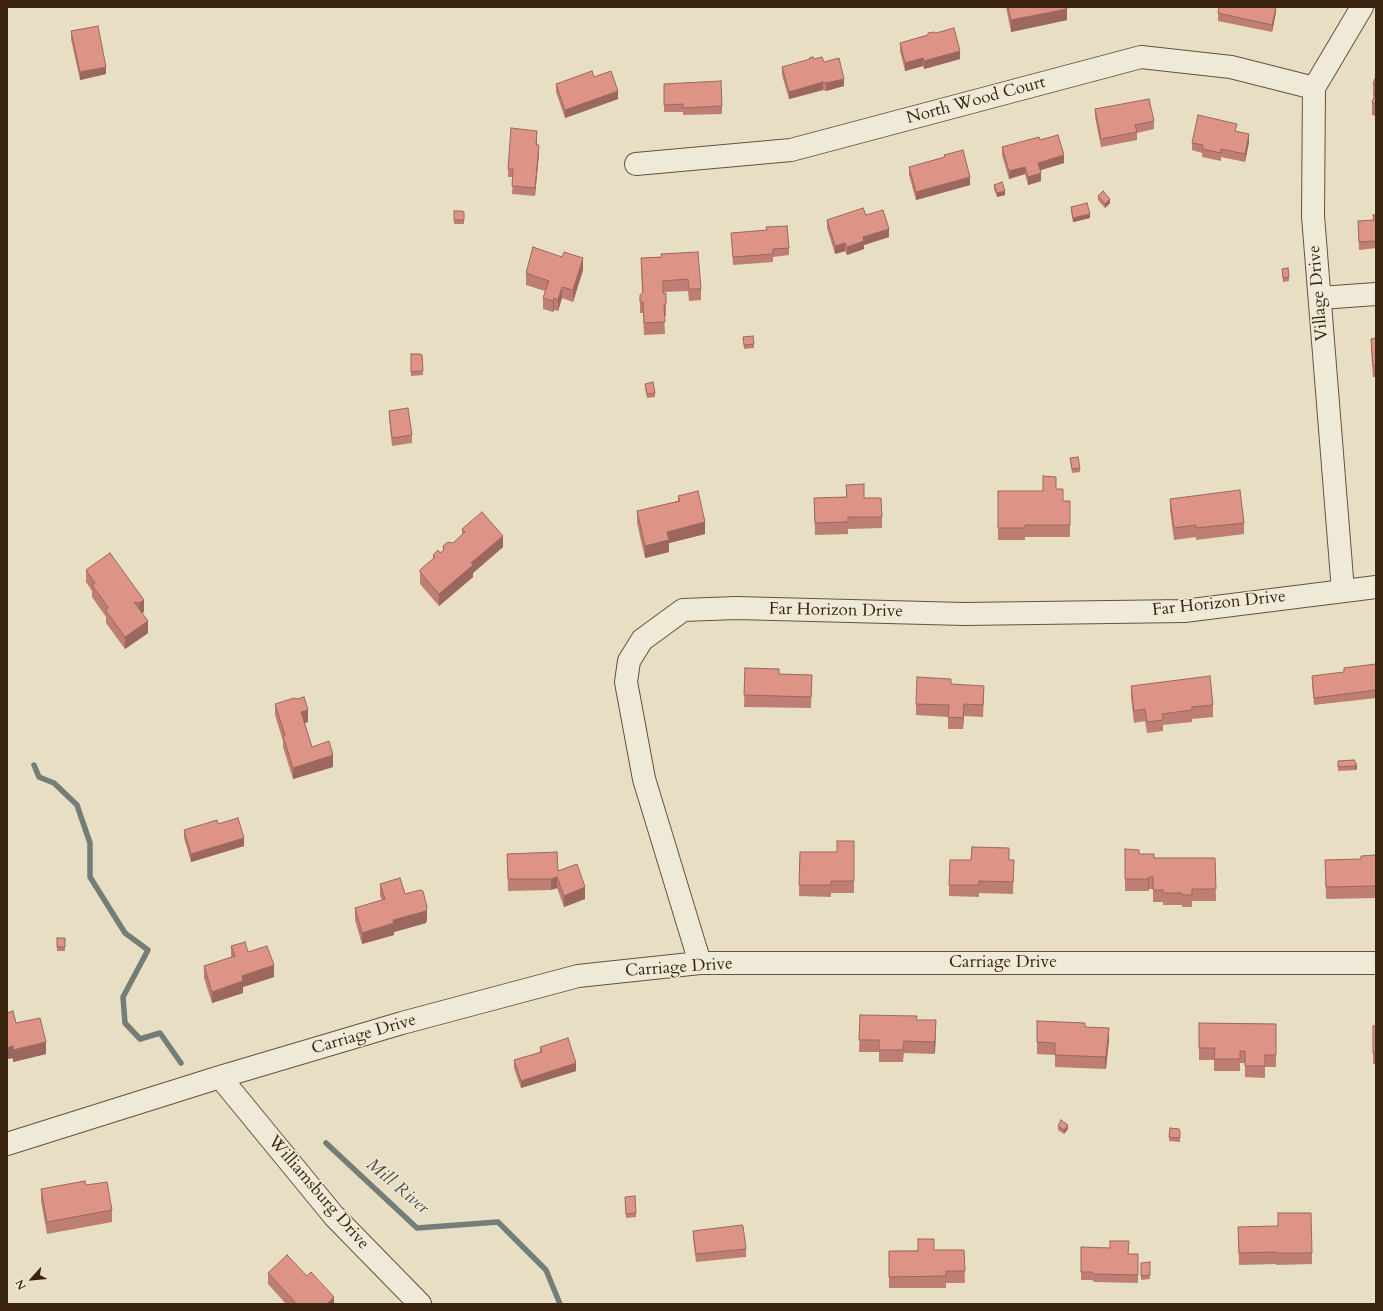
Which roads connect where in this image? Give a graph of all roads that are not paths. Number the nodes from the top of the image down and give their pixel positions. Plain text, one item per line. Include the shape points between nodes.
1 (1362, 7) edge
2 (1314, 88) junction
3 (636, 164) dead end
4 (1376, 294) edge
5 (1320, 298) junction
6 (1376, 587) edge
7 (1343, 591) junction
8 (700, 963) junction
9 (1376, 963) edge
10 (220, 1077) junction
11 (7, 1144) edge
12 (420, 1304) edge

1 - 2 street
2 - 3 street, North Wood Court via 1231,67 1141,57 791,150
2 - 5 street, Village Drive via 1313,216
4 - 5 street
5 - 7 street, Village Drive
6 - 7 street, Far Horizon Drive
7 - 8 street, Far Horizon Drive via 1184,611 964,614 736,608 683,610 642,640 629,661 626,682 644,779
8 - 9 street, Carriage Drive
8 - 10 street, Carriage Drive via 578,976 402,1023
10 - 11 street, Carriage Drive
10 - 12 street, Williamsburg Drive via 334,1216

